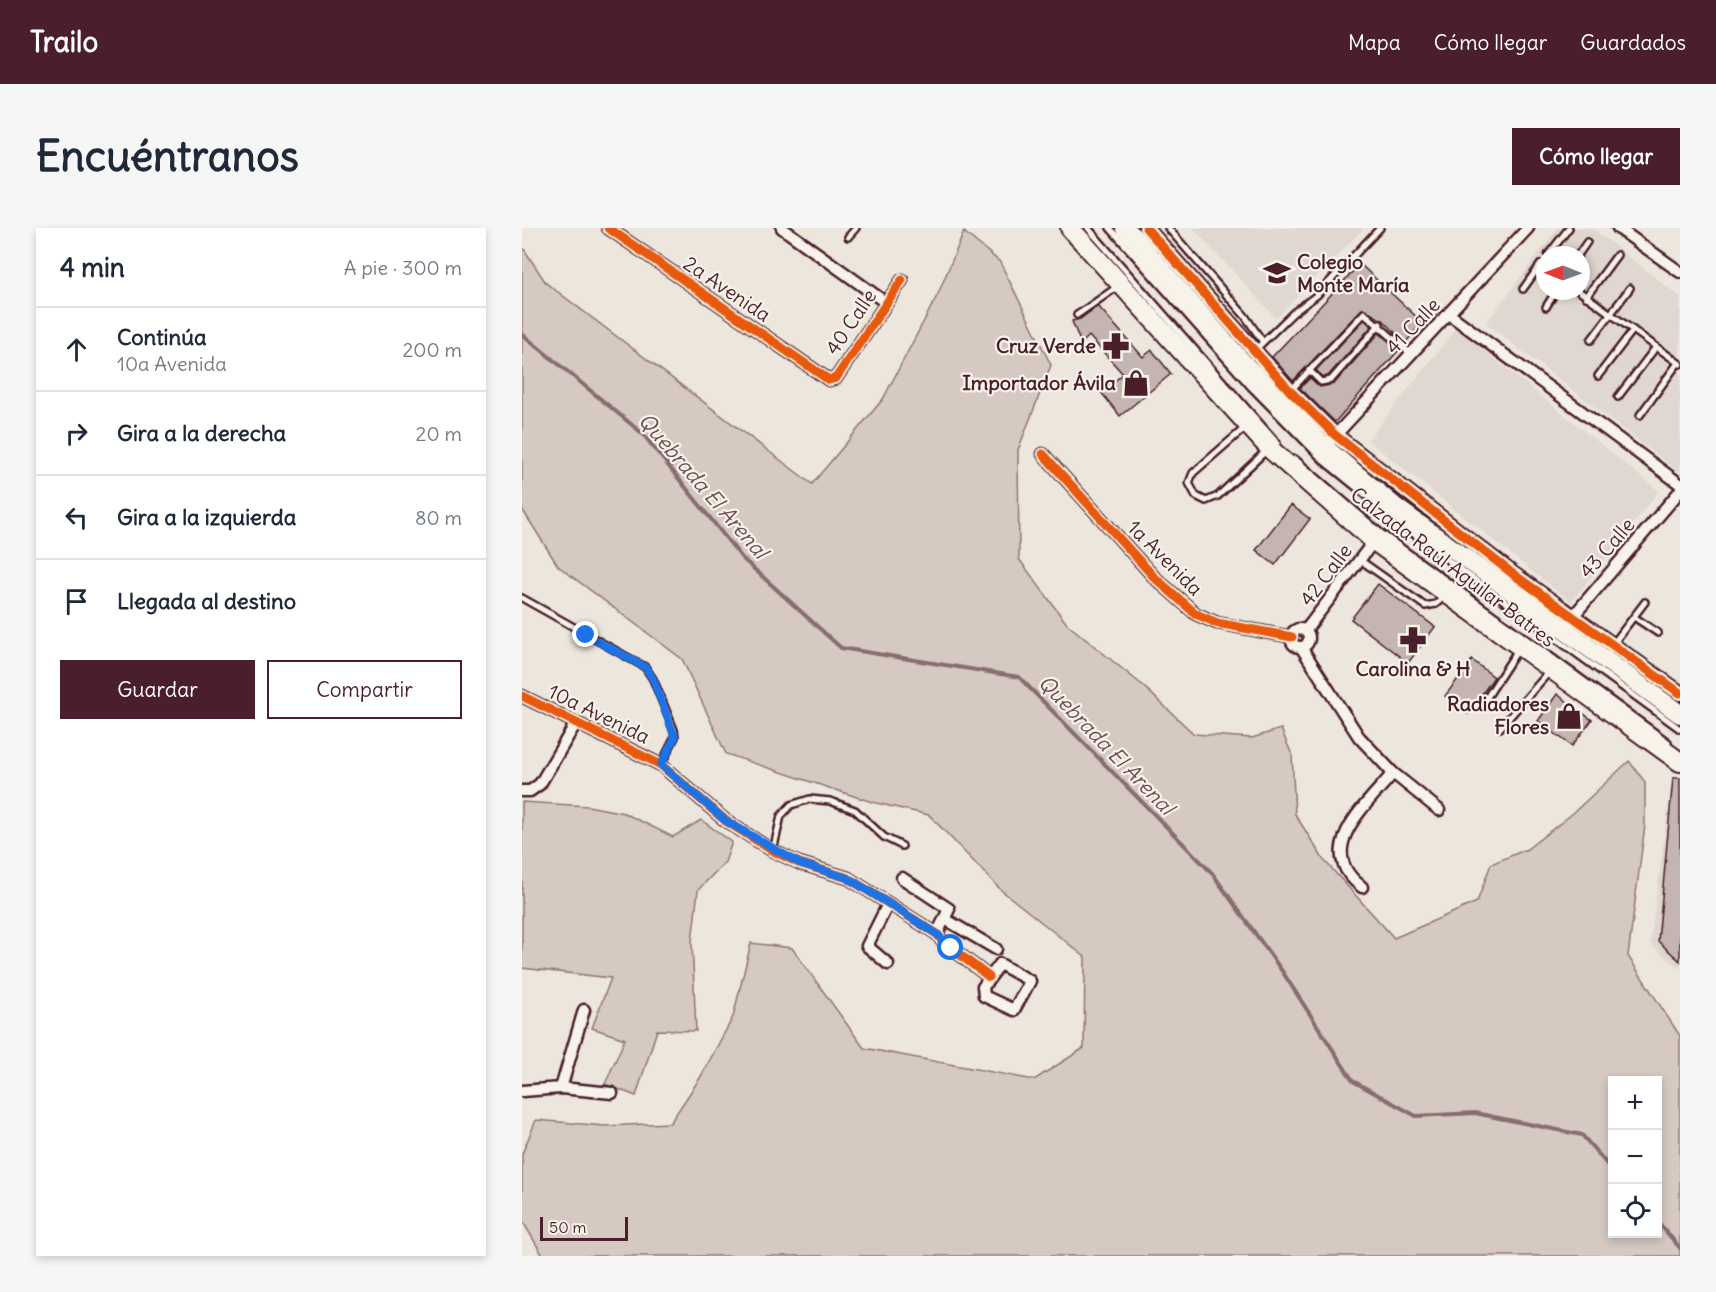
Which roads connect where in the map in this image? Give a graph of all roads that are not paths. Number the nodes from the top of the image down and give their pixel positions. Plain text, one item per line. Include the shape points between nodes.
1 (608, 228) edge
2 (782, 228) edge
3 (856, 228) edge
4 (1070, 228) edge
5 (1088, 228) edge
6 (1110, 228) edge
7 (1125, 228) edge
8 (1146, 228) edge
9 (1168, 228) edge
10 (1380, 228) edge
11 (1528, 228) edge
12 (1569, 228) edge
13 (1618, 228) edge
14 (848, 237) dead end
15 (1587, 242) dead end
16 (1555, 246) edge
17 (1584, 246) edge
18 (1617, 255) dead end
19 (1680, 272) edge
20 (1536, 273) edge
21 (902, 280) dead end
22 (1121, 284) junction
23 (1630, 288) dead end
24 (1523, 289) dead end
25 (1590, 292) edge
26 (1550, 300) edge
27 (1590, 300) edge
28 (885, 302) junction
29 (1546, 307) dead end
30 (1449, 314) junction
31 (1077, 315) dead end
32 (1610, 315) junction
33 (1380, 324) junction
34 (1633, 330) junction
35 (1591, 340) dead end
36 (1259, 347) junction
37 (1656, 347) junction
38 (1411, 354) junction
39 (1679, 364) edge
40 (1309, 370) junction
41 (1598, 376) dead end
42 (827, 379) joint
43 (1290, 392) junction
44 (1618, 397) dead end
45 (1640, 415) dead end
46 (1248, 425) junction
47 (1330, 442) junction
48 (1269, 448) junction
49 (1042, 454) dead end
50 (1680, 484) edge
51 (1680, 491) edge
52 (1374, 541) junction
53 (1360, 560) junction
54 (1447, 593) junction
55 (522, 598) edge
56 (1645, 602) dead end
57 (1634, 617) junction
58 (1567, 623) junction
59 (1305, 631) junction
60 (1658, 633) dead end
61 (1292, 637) junction
62 (1612, 645) junction
63 (1301, 647) junction
64 (1520, 647) junction
65 (1551, 669) junction
66 (1678, 687) edge
67 (522, 696) edge
68 (1482, 705) dead end
69 (1680, 714) edge
70 (576, 723) junction
71 (1500, 728) dead end
72 (1680, 729) edge
73 (1671, 744) dead end
74 (1680, 762) edge
75 (661, 765) junction
76 (1393, 773) junction
77 (526, 791) edge
78 (1439, 810) dead end
79 (903, 846) dead end
80 (773, 851) junction
81 (902, 878) dead end
82 (1362, 886) dead end
83 (888, 904) junction
84 (945, 919) junction
85 (937, 934) junction
86 (996, 949) dead end
87 (888, 964) dead end
88 (989, 977) junction
89 (584, 1010) dead end
90 (561, 1089) junction
91 (522, 1091) edge
92 (612, 1093) dead end

1 - 42 street, 2a Avenida
2 - 28 street
3 - 14 lane
4 - 22 highway, Calzada Raúl Aguilar Batres
5 - 73 lane via 1278,445 1381,532
6 - 72 lane via 1251,387 1325,462 1430,547
7 - 47 highway, Calzada Raúl Aguilar Batres via 1245,365
8 - 36 street
9 - 36 lane via 1245,316
10 - 36 lane via 1317,295
11 - 30 street, 41 Calle
12 - 16 lane
13 - 19 street
15 - 17 lane
18 - 25 lane
20 - 24 lane
21 - 28 street, 40 Calle
22 - 31 lane
22 - 46 highway, Calzada Raúl Aguilar Batres
23 - 32 lane
26 - 29 lane
27 - 32 lane
28 - 42 street, 40 Calle via 836,378
30 - 38 street, 41 Calle
30 - 50 street
32 - 34 lane
32 - 35 lane
33 - 38 lane
33 - 40 lane via 1368,314 1360,315
33 - 40 lane via 1331,380 1321,382
34 - 37 lane
34 - 41 lane
36 - 43 street
37 - 39 lane
37 - 44 lane
38 - 47 street, 41 Calle
39 - 45 lane
40 - 43 lane
43 - 47 street
46 - 48 highway, Calzada Raúl Aguilar Batres
46 - 48 lane via 1193,473 1189,483 1196,496 1206,501 1218,496
47 - 58 highway, Calzada Raúl Aguilar Batres via 1395,507
48 - 52 highway, Calzada Raúl Aguilar Batres
49 - 61 street, 1a Avenida via 1154,577 1196,614 1217,623
51 - 58 street, 43 Calle
52 - 53 street, 42 Calle
52 - 54 highway, Calzada Raúl Aguilar Batres
53 - 54 lane via 1425,606 1436,604
53 - 59 street, 42 Calle
54 - 64 highway, Calzada Raúl Aguilar Batres
55 - 75 lane via 645,667 674,730 675,737
56 - 57 lane
57 - 60 lane
57 - 62 lane
58 - 62 street
58 - 69 highway, Calzada Raúl Aguilar Batres
59 - 61 street via 1298,630
59 - 63 street via 1308,642
61 - 63 street via 1295,646
62 - 66 street
63 - 76 street via 1359,737
64 - 65 highway, Calzada Raúl Aguilar Batres
64 - 68 lane
65 - 71 lane
65 - 74 highway, Calzada Raúl Aguilar Batres
67 - 70 street, 10a Avenida
70 - 75 street, 10a Avenida
70 - 77 street via 540,784
75 - 80 street, 10a Avenida via 726,821
76 - 78 street
76 - 82 street via 1358,815 1341,843 1342,866
79 - 80 lane via 884,837 855,810 810,799 791,805 781,816
80 - 83 street, 10a Avenida via 848,878
81 - 84 street via 946,905
83 - 85 street, 10a Avenida
83 - 87 street via 867,946
84 - 85 street
84 - 86 street
85 - 88 street, 10a Avenida
88 - 88 street via 982,987 984,996 1011,1010 1018,1007 1030,984 1028,979 1000,964
89 - 90 street
90 - 91 street
90 - 92 street

